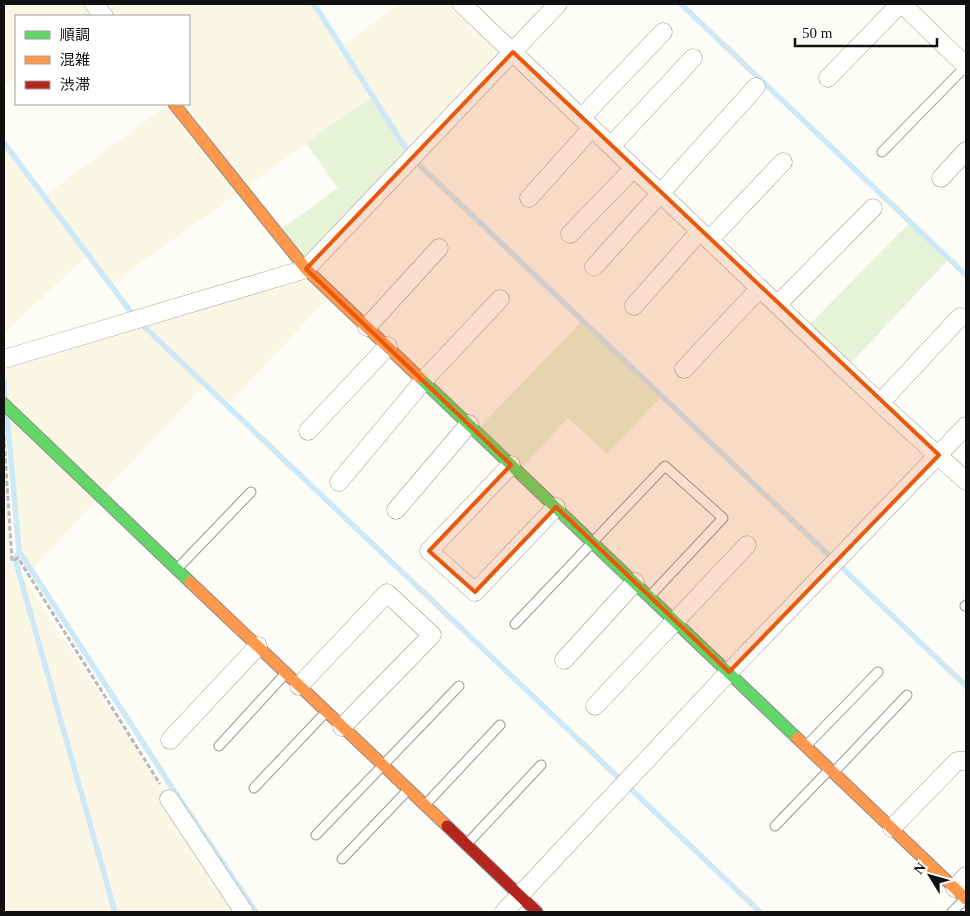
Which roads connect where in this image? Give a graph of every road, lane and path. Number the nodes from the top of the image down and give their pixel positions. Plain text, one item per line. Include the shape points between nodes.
1 (94, 4) edge
2 (462, 4) edge
3 (558, 4) edge
4 (901, 4) edge
5 (103, 15) edge
6 (663, 32) dead end
7 (513, 52) junction
8 (693, 58) dead end
9 (966, 66) edge
10 (828, 78) dead end
11 (756, 87) dead end
12 (175, 105) edge
13 (587, 123) junction
14 (611, 146) junction
15 (882, 152) dead end
16 (966, 152) edge
17 (783, 162) dead end
18 (634, 168) junction
19 (941, 178) dead end
20 (661, 194) junction
21 (529, 198) dead end
22 (873, 208) dead end
23 (570, 234) dead end
24 (704, 235) junction
25 (439, 248) dead end
26 (594, 267) dead end
27 (306, 269) junction
28 (760, 288) junction
29 (500, 299) dead end
30 (777, 305) junction
31 (634, 306) dead end
32 (960, 317) dead end
33 (367, 327) junction
34 (388, 346) junction
35 (4, 359) edge
36 (684, 369) dead end
37 (424, 380) junction
38 (880, 403) junction
39 (4, 404) edge
40 (469, 424) junction
41 (966, 426) edge
42 (308, 431) dead end
43 (4, 436) edge
44 (939, 455) junction
45 (511, 465) junction
46 (966, 481) edge
47 (339, 482) dead end
48 (251, 492) dead end
49 (556, 507) junction
50 (396, 510) dead end
51 (593, 542) junction
52 (747, 545) dead end
53 (177, 569) junction
54 (635, 582) junction
55 (650, 597) junction
56 (675, 620) junction
57 (515, 624) dead end
58 (258, 646) junction
59 (564, 660) dead end
60 (729, 672) junction
61 (878, 672) dead end
62 (286, 673) junction
63 (299, 686) junction
64 (459, 686) dead end
65 (907, 695) dead end
66 (595, 706) dead end
67 (326, 712) junction
68 (500, 725) dead end
69 (342, 727) junction
70 (170, 740) dead end
71 (219, 746) dead end
72 (806, 746) junction
73 (966, 761) edge
74 (382, 765) junction
75 (541, 765) dead end
76 (832, 771) junction
77 (254, 788) dead end
78 (408, 790) junction
79 (169, 799) joint
80 (425, 806) junction
81 (775, 826) dead end
82 (892, 828) junction
83 (316, 835) dead end
84 (466, 845) junction
85 (342, 859) dead end
86 (963, 890) edge
87 (519, 896) junction
88 (244, 912) edge
89 (504, 912) edge
90 (537, 912) edge
91 (952, 912) edge

1 - 5 street
2 - 7 street
3 - 7 street
4 - 9 street
4 - 10 street
6 - 13 street
7 - 13 street
7 - 27 street
8 - 14 street
9 - 15 lane
11 - 20 street
12 - 27 street
13 - 14 street
13 - 21 street
14 - 18 street
16 - 19 street
17 - 24 street
18 - 20 street
18 - 23 street
20 - 24 street
20 - 26 street
22 - 30 street
24 - 28 street
24 - 31 street
25 - 33 street
27 - 33 street
27 - 35 street
28 - 30 street
28 - 36 street
29 - 37 street
30 - 38 street
32 - 38 street
33 - 34 street
34 - 37 street
34 - 42 street
37 - 40 street
37 - 47 street
38 - 44 street
39 - 53 street
40 - 45 street
40 - 50 street
41 - 44 street
43 - 79 path via 12,561 18,558
44 - 46 street
44 - 60 street
45 - 49 street
45 - 49 street via 429,551 475,592
48 - 53 lane
49 - 51 street
51 - 54 street
51 - 55 lane via 665,466 723,518
51 - 57 lane
52 - 56 street
53 - 58 street
54 - 55 street
54 - 59 street
55 - 56 street
56 - 60 street
56 - 66 street
58 - 62 street
58 - 70 street
60 - 72 street
60 - 87 street
61 - 72 lane
62 - 63 street
62 - 71 lane
63 - 67 street
63 - 69 street via 387,593 432,635
64 - 74 lane
65 - 76 lane
67 - 69 street
67 - 77 lane
68 - 80 lane
69 - 74 street
72 - 76 street
73 - 82 street via 957,761
74 - 78 street
74 - 83 lane
75 - 84 lane
76 - 81 lane
76 - 82 street
78 - 80 street
78 - 85 lane
79 - 88 street
80 - 84 street
82 - 86 street
84 - 87 street
86 - 91 lane
87 - 89 street
87 - 90 street

